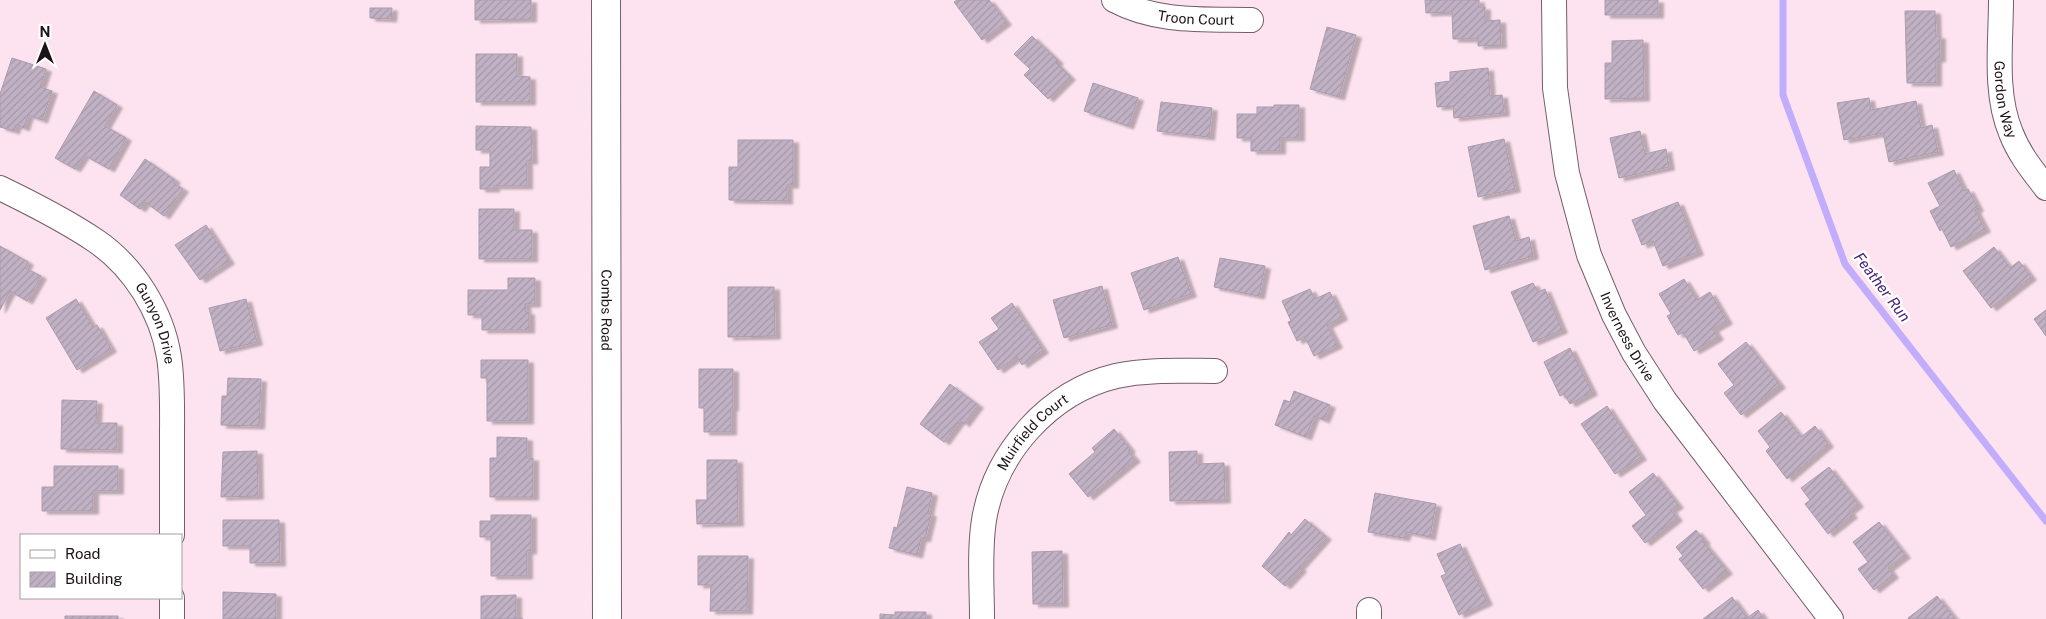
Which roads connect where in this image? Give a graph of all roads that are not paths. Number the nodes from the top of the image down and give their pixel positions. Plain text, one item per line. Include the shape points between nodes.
1 (606, 0) edge
2 (1114, 0) edge
3 (1554, 0) edge
4 (2001, 0) edge
5 (1251, 20) dead end
6 (0, 188) edge
7 (2046, 188) edge
8 (1214, 371) dead end
9 (172, 534) edge
10 (172, 599) edge
11 (172, 619) edge
12 (607, 619) edge
13 (982, 619) edge
14 (1831, 619) edge

1 - 12 street, Combs Road
2 - 5 street, Troon Court via 1153,15 1174,19
3 - 14 street, Inverness Drive via 1555,88 1566,173 1589,255 1614,316 1665,401
4 - 7 street, Gordon Way via 2003,108 2019,151
6 - 9 street, Gunyon Drive via 100,245 134,279 156,316 166,346 171,379
8 - 13 street, Muirfield Court via 1116,376 1095,383 1058,403 1026,432 1002,468 987,508 982,539
10 - 11 street

